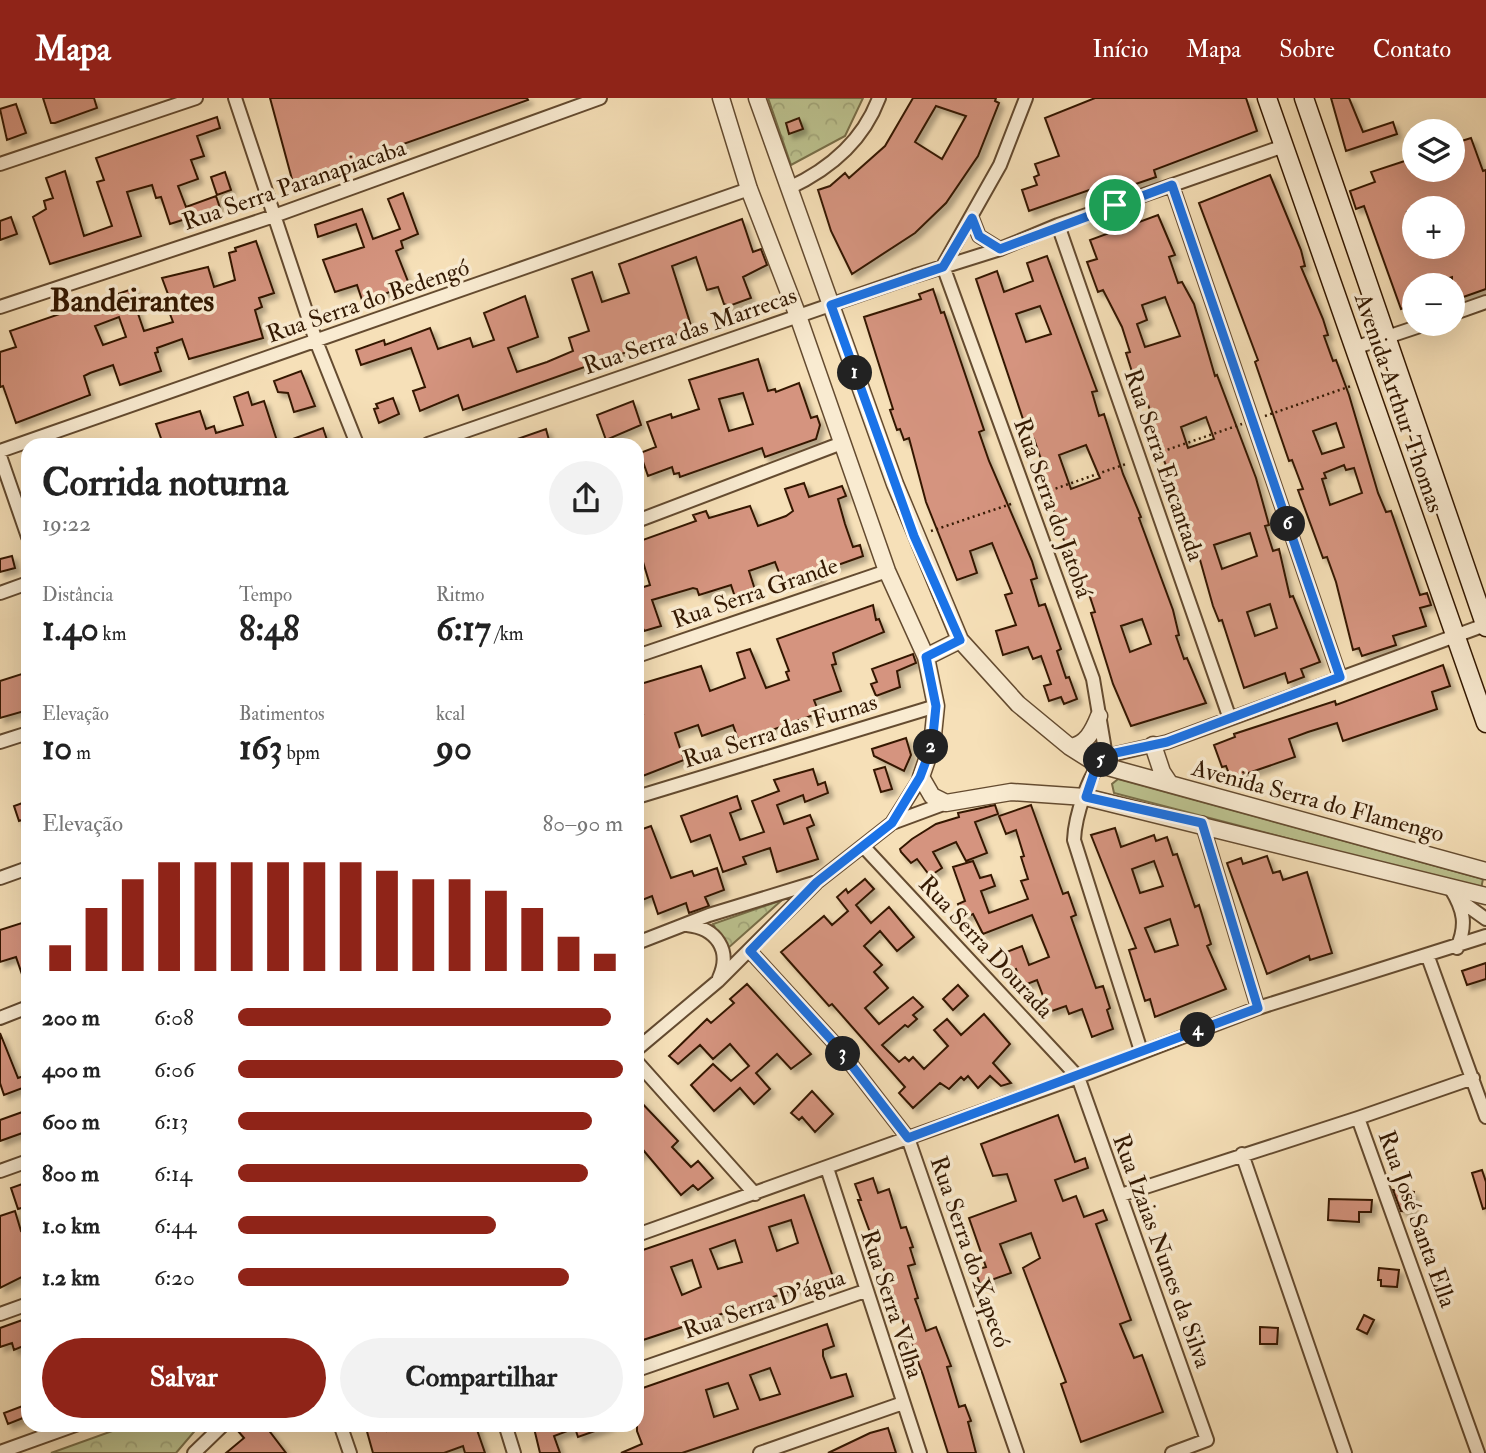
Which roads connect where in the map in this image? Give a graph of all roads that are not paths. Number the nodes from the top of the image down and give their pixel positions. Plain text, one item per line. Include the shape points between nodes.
1 (195, 98) edge
2 (235, 98) edge
3 (600, 98) edge
4 (721, 98) edge
5 (757, 98) edge
6 (879, 98) edge
7 (1027, 98) edge
8 (1267, 98) edge
9 (1304, 98) edge
10 (1284, 146) junction
11 (0, 164) edge
12 (1172, 185) junction
13 (789, 188) junction
14 (749, 189) junction
15 (274, 216) junction
16 (972, 218) junction
17 (1058, 225) junction
18 (1000, 249) junction
19 (943, 267) junction
20 (1486, 302) edge
21 (831, 305) junction
22 (0, 307) edge
23 (1465, 309) edge
24 (798, 316) junction
25 (1402, 333) edge
26 (1387, 338) junction
27 (316, 341) junction
28 (1354, 348) junction
29 (45, 438) edge
30 (355, 438) edge
31 (445, 438) edge
32 (842, 443) junction
33 (21, 446) edge
34 (0, 454) edge
35 (21, 516) edge
36 (644, 518) edge
37 (887, 571) junction
38 (21, 586) edge
39 (0, 593) edge
40 (1485, 626) edge
41 (1454, 635) junction
42 (960, 640) junction
43 (644, 654) edge
44 (926, 657) junction
45 (1340, 677) junction
46 (936, 706) junction
47 (1099, 716) junction
48 (1230, 719) junction
49 (1486, 723) edge
50 (21, 735) edge
51 (0, 742) edge
52 (1153, 745) junction
53 (1069, 747) junction
54 (1102, 760) junction
55 (920, 777) junction
56 (1170, 784) junction
57 (644, 795) edge
58 (1086, 797) junction
59 (946, 803) junction
60 (892, 823) junction
61 (1202, 823) junction
62 (863, 846) junction
63 (21, 870) edge
64 (1486, 871) edge
65 (0, 878) edge
66 (817, 882) junction
67 (1454, 894) junction
68 (1486, 896) edge
69 (1486, 919) edge
70 (687, 925) junction
71 (1486, 936) edge
72 (644, 940) edge
73 (1457, 947) junction
74 (750, 951) junction
75 (1429, 957) junction
76 (718, 981) junction
77 (1258, 1008) junction
78 (21, 1010) edge
79 (0, 1018) edge
80 (644, 1043) edge
81 (1141, 1051) junction
82 (644, 1070) edge
83 (1078, 1077) junction
84 (1472, 1078) junction
85 (1486, 1117) edge
86 (1358, 1118) junction
87 (908, 1138) junction
88 (1242, 1154) junction
89 (21, 1164) edge
90 (827, 1168) junction
91 (0, 1171) edge
92 (755, 1194) junction
93 (1121, 1195) junction
94 (644, 1233) edge
95 (865, 1291) junction
96 (21, 1306) edge
97 (0, 1314) edge
98 (644, 1368) edge
99 (903, 1403) junction
100 (56, 1432) edge
101 (211, 1432) edge
102 (343, 1432) edge
103 (507, 1432) edge
104 (0, 1452) edge
105 (194, 1453) edge
106 (350, 1453) edge
107 (514, 1453) edge
108 (760, 1453) edge
109 (920, 1453) edge
110 (1017, 1453) edge
111 (1172, 1453) edge
112 (1345, 1453) edge
113 (1478, 1453) edge

1 - 11 street
2 - 15 street
3 - 15 street, Rua Serra Paranapiacaba
4 - 14 street
5 - 13 street, Avenida Serra do Flamengo
6 - 13 street via 872,118 839,158
7 - 16 street
8 - 10 main road, Avenida Arthur Thomas
9 - 26 main road, Avenida Arthur Thomas
10 - 12 street, Rua Serra das Marrecas
10 - 28 main road, Avenida Arthur Thomas
12 - 17 street, Rua Serra das Marrecas
12 - 45 street
13 - 21 street, Avenida Serra do Flamengo
14 - 24 street
14 - 27 street, Rua Serra do Bedengó
15 - 22 street, Rua Serra Paranapiacaba
15 - 27 street
16 - 18 street via 979,236
16 - 19 street
17 - 18 street, Rua Serra das Marrecas
17 - 48 street, Rua Serra Encantada
18 - 19 street, Rua Serra das Marrecas
19 - 21 street, Rua Serra das Marrecas
19 - 47 street, Rua Serra do Jatobá via 1093,679
20 - 23 street
21 - 24 street, Rua Serra das Marrecas
21 - 42 street, Avenida Serra do Flamengo via 914,536
24 - 31 street, Rua Serra das Marrecas
24 - 32 street
25 - 26 street
26 - 28 street
26 - 40 main road, Avenida Arthur Thomas
27 - 29 street, Rua Serra do Bedengó
27 - 30 street
28 - 41 main road, Avenida Arthur Thomas
32 - 36 street
32 - 37 street
33 - 34 street, Rua Serra do Bedengó
34 - 35 street
37 - 43 street, Rua Serra Grande
37 - 44 street
38 - 39 street
40 - 41 street
41 - 45 street
41 - 49 main road, Avenida Arthur Thomas
42 - 44 street
42 - 53 street, Avenida Serra do Flamengo via 1018,704
44 - 46 street
45 - 48 street
46 - 55 street via 932,745
46 - 57 street, Rua Serra das Furnas
47 - 53 street via 1088,738
47 - 54 street, Rua Serra do Jatobá
48 - 52 street
50 - 51 street
52 - 54 street
52 - 56 street
53 - 54 street, Avenida Serra do Flamengo
54 - 56 street, Avenida Serra do Flamengo
54 - 58 street
55 - 59 street via 932,796
55 - 60 street
56 - 64 street, Avenida Serra do Flamengo
58 - 59 street, Avenida Serra do Flamengo via 1011,792
58 - 61 street, Avenida Serra do Flamengo
58 - 81 street via 1074,821 1074,840
59 - 60 street, Avenida Serra do Flamengo
60 - 62 street
61 - 67 street, Avenida Serra do Flamengo
61 - 77 street
62 - 66 street
62 - 83 street, Rua Serra Dourada
63 - 65 street
66 - 70 street
66 - 74 street
67 - 68 street, Avenida Serra do Flamengo
67 - 69 street
67 - 73 street via 1464,921
70 - 72 street
70 - 76 street via 701,926 717,938 724,962
71 - 73 street
73 - 75 street
74 - 76 street
74 - 87 street, Rua Serra do Xapecó via 836,1045
75 - 77 street
75 - 84 street
76 - 80 street
77 - 81 street
78 - 79 street
81 - 83 street
82 - 92 street
83 - 87 street
83 - 93 street, Rua Izaias Nunes da Silva
84 - 85 street
84 - 86 street
86 - 88 street
86 - 113 street, Rua José Santa Ella
87 - 90 street
87 - 110 street, Rua Serra do Xapecó
88 - 93 street
88 - 112 street
89 - 91 street
90 - 92 street
90 - 95 street, Rua Serra Velha
92 - 94 street
93 - 111 street, Rua Izaias Nunes da Silva via 1207,1440
95 - 98 street, Rua Serra D'água
95 - 99 street, Rua Serra Velha
96 - 97 street
99 - 108 street
99 - 109 street, Rua Serra Velha
100 - 104 street
101 - 105 street
102 - 106 street
103 - 107 street

